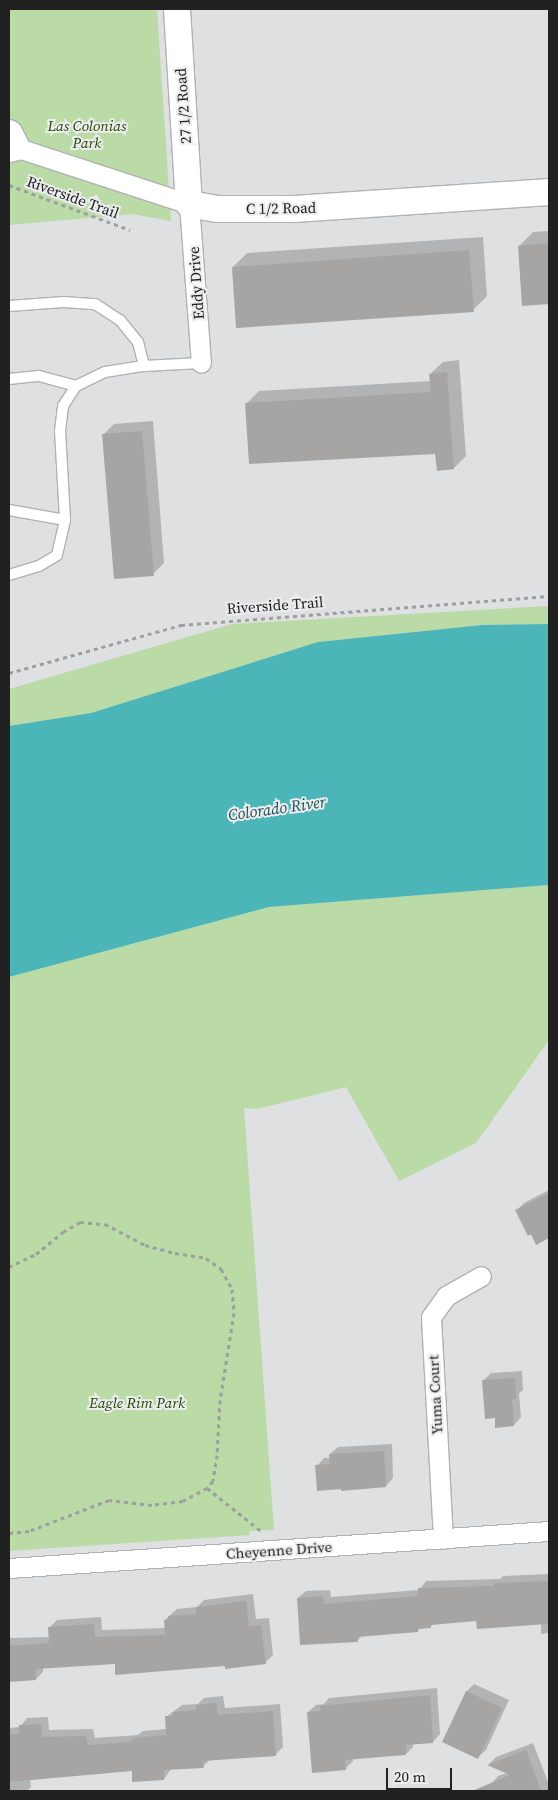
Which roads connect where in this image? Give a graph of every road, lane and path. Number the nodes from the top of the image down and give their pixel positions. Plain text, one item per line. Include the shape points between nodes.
1 (177, 9) edge
2 (9, 129) edge
3 (15, 150) edge
4 (9, 185) edge
5 (549, 192) edge
6 (189, 204) junction
7 (130, 230) dead end
8 (9, 306) edge
9 (201, 363) joint
10 (144, 366) junction
11 (9, 379) edge
12 (76, 386) junction
13 (9, 510) edge
14 (65, 520) junction
15 (9, 575) edge
16 (549, 596) edge
17 (9, 673) edge
18 (9, 1267) edge
19 (481, 1276) dead end
20 (207, 1488) junction
21 (549, 1531) edge
22 (9, 1533) edge
23 (443, 1539) junction
24 (270, 1551) junction
25 (9, 1568) edge

1 - 6 street, 27 1/2 Road
2 - 3 street, C 1/2 Road
3 - 6 street, C 1/2 Road
4 - 7 path, Riverside Trail
5 - 6 street, C 1/2 Road via 294,210 217,209
6 - 9 street, Eddy Drive
8 - 10 lane via 64,302 95,304 120,320 138,342
9 - 10 lane
10 - 12 lane via 106,372
11 - 12 lane via 39,376
12 - 14 lane via 63,406 60,431
13 - 14 lane
14 - 15 lane via 57,555 39,566
16 - 17 path, Riverside Trail via 181,625
18 - 20 path via 36,1254 80,1222 105,1224 145,1244 206,1258 221,1269 232,1289 234,1313 220,1400 213,1481
19 - 23 street, Yuma Court via 446,1296 430,1317
20 - 22 path via 183,1502 152,1505 109,1500 29,1530
20 - 24 path via 261,1530
21 - 23 street, Cheyenne Drive
23 - 24 street, Cheyenne Drive
24 - 25 street, Cheyenne Drive

